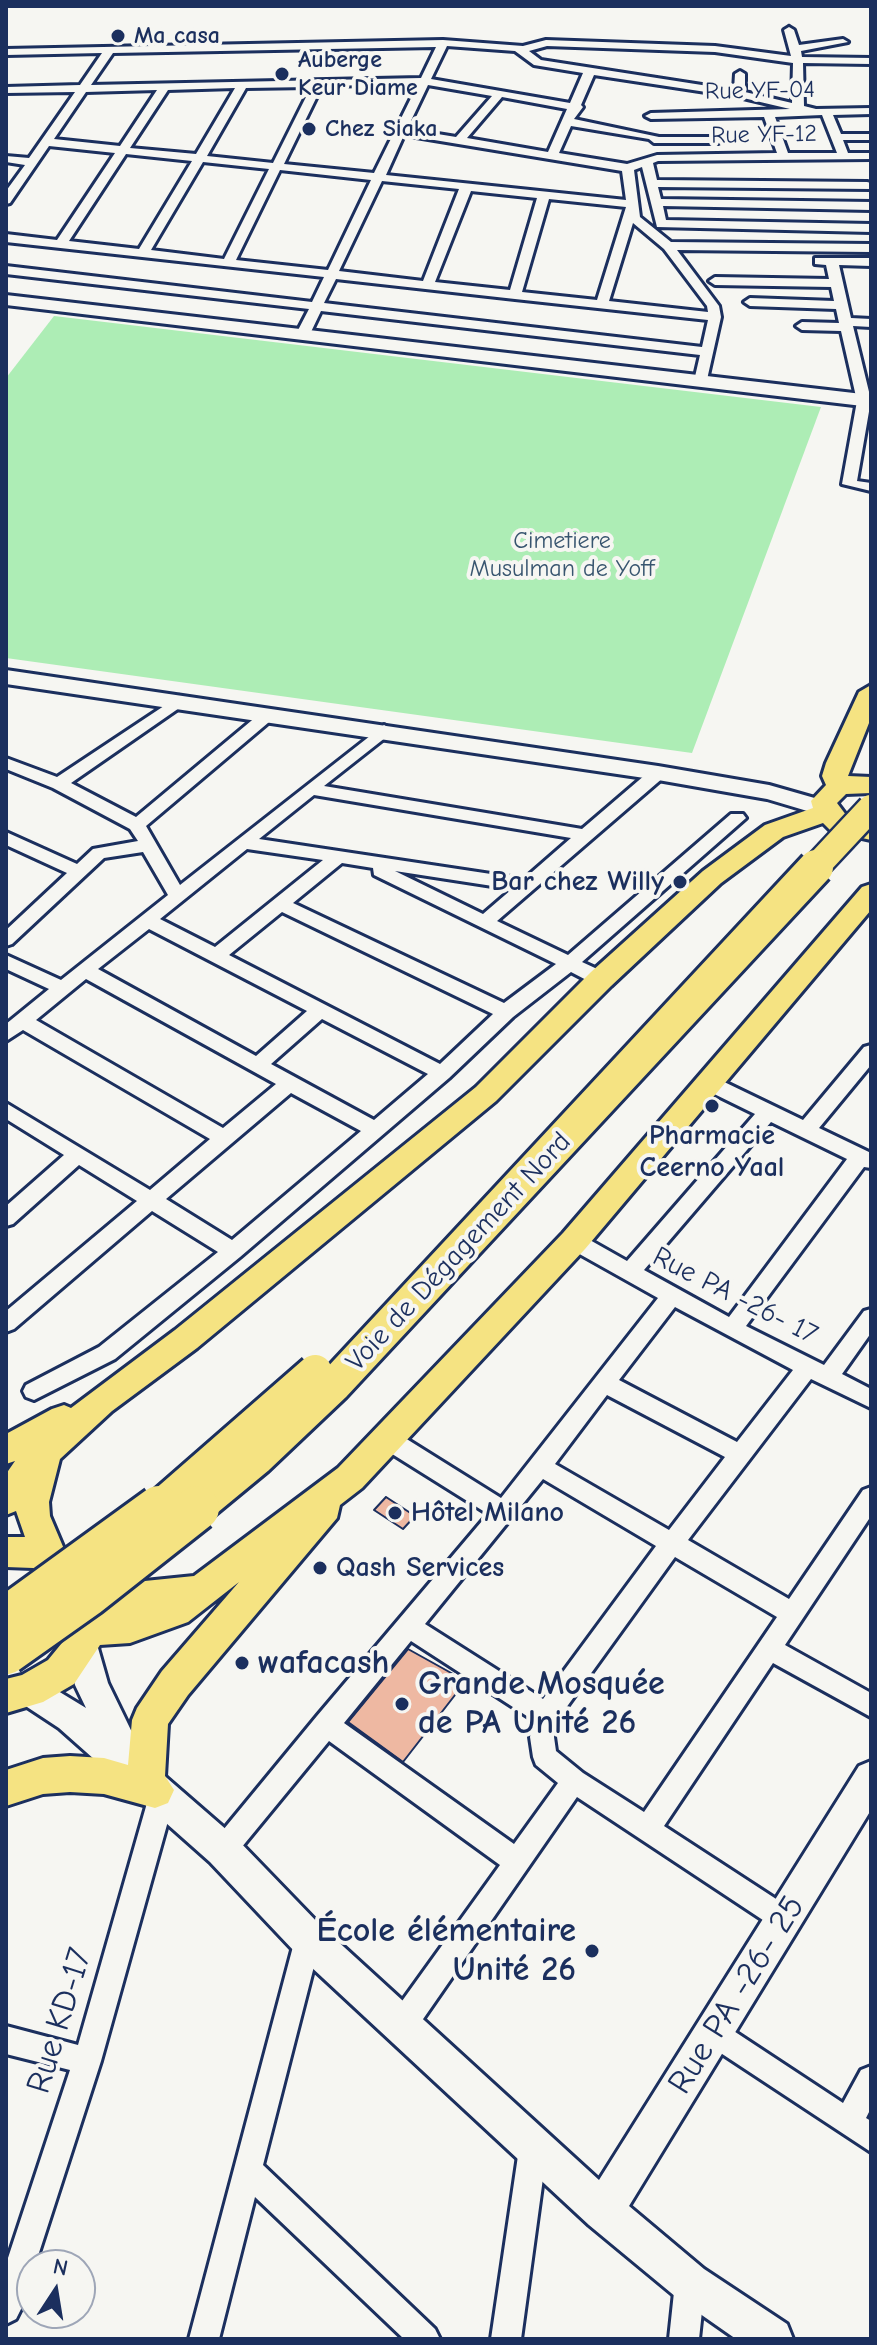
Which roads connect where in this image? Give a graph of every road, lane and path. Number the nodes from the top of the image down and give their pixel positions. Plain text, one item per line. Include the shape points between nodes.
1 (789, 30) dead end
2 (843, 42) dead end
3 (443, 43) junction
4 (579, 44) junction
5 (794, 48) junction
6 (522, 50) junction
7 (6, 52) edge
8 (108, 52) junction
9 (798, 60) junction
10 (871, 61) edge
11 (584, 72) junction
12 (740, 74) dead end
13 (425, 81) junction
14 (318, 84) junction
15 (242, 86) junction
16 (164, 88) junction
17 (6, 90) edge
18 (82, 90) junction
19 (499, 94) junction
20 (739, 94) junction
21 (652, 99) junction
22 (798, 106) junction
23 (577, 107) junction
24 (871, 111) edge
25 (821, 112) junction
26 (768, 113) junction
27 (711, 114) junction
28 (569, 122) junction
29 (401, 131) junction
30 (836, 137) junction
31 (871, 137) edge
32 (654, 138) junction
33 (718, 140) junction
34 (458, 141) junction
35 (46, 142) junction
36 (123, 150) junction
37 (552, 156) junction
38 (844, 156) junction
39 (866, 156) edge
40 (784, 157) junction
41 (199, 158) junction
42 (724, 158) junction
43 (6, 159) edge
44 (652, 160) junction
45 (32, 162) junction
46 (276, 166) junction
47 (628, 168) junction
48 (379, 177) junction
49 (652, 183) junction
50 (868, 183) edge
51 (466, 187) junction
52 (544, 195) junction
53 (6, 199) edge
54 (656, 202) junction
55 (871, 204) edge
56 (631, 206) junction
57 (871, 228) edge
58 (6, 238) edge
59 (61, 244) junction
60 (668, 246) junction
61 (871, 248) edge
62 (143, 253) junction
63 (771, 261) dead end
64 (832, 262) junction
65 (871, 262) edge
66 (228, 263) junction
67 (6, 270) edge
68 (332, 274) junction
69 (715, 281) dead end
70 (836, 283) junction
71 (428, 285) junction
72 (515, 295) junction
73 (6, 300) edge
74 (750, 302) dead end
75 (602, 304) junction
76 (841, 305) junction
77 (317, 306) junction
78 (715, 317) junction
79 (871, 323) edge
80 (846, 324) junction
81 (802, 326) dead end
82 (303, 334) junction
83 (707, 352) junction
84 (701, 381) junction
85 (865, 400) edge
86 (855, 444) junction
87 (871, 446) edge
88 (871, 487) edge
89 (6, 677) edge
90 (871, 692) edge
91 (179, 701) junction
92 (269, 714) junction
93 (384, 730) junction
94 (6, 763) edge
95 (658, 773) junction
96 (59, 784) junction
97 (314, 790) junction
98 (851, 804) edge
99 (782, 811) junction
100 (737, 818) dead end
101 (137, 825) junction
102 (585, 835) junction
103 (7, 840) edge
104 (245, 843) junction
105 (149, 845) junction
106 (871, 856) edge
107 (337, 858) junction
108 (362, 862) junction
109 (81, 873) junction
110 (526, 885) junction
111 (871, 893) edge
112 (177, 896) junction
113 (280, 904) junction
114 (147, 920) junction
115 (483, 923) junction
116 (6, 940) edge
117 (217, 955) junction
118 (6, 961) edge
119 (570, 963) junction
120 (83, 969) junction
121 (601, 979) junction
122 (61, 987) junction
123 (322, 1009) junction
124 (506, 1012) junction
125 (24, 1022) junction
126 (6, 1034) edge
127 (869, 1060) edge
128 (258, 1065) junction
129 (442, 1073) junction
130 (290, 1083) junction
131 (711, 1084) junction
132 (6, 1110) edge
133 (767, 1113) junction
134 (375, 1130) junction
135 (805, 1131) junction
136 (224, 1138) junction
137 (78, 1154) junction
138 (865, 1160) edge
139 (152, 1199) junction
140 (6, 1218) edge
141 (574, 1241) junction
142 (233, 1251) junction
143 (629, 1273) junction
144 (672, 1296) junction
145 (871, 1317) edge
146 (6, 1323) edge
147 (732, 1329) junction
148 (818, 1371) junction
149 (602, 1382) junction
150 (34, 1391) dead end
151 (871, 1399) edge
152 (100, 1401) junction
153 (389, 1440) junction
154 (48, 1449) junction
155 (6, 1450) edge
156 (741, 1455) junction
157 (539, 1466) junction
158 (350, 1478) junction
159 (871, 1497) edge
160 (6, 1500) edge
161 (504, 1512) junction
162 (672, 1543) junction
163 (6, 1552) edge
164 (50, 1557) junction
165 (83, 1587) junction
166 (200, 1591) junction
167 (792, 1613) junction
168 (6, 1619) edge
169 (409, 1627) junction
170 (84, 1638) junction
171 (769, 1648) junction
172 (6, 1652) edge
173 (18, 1693) edge
174 (871, 1706) edge
175 (546, 1715) junction
176 (326, 1724) junction
177 (871, 1778) edge
178 (574, 1781) junction
179 (150, 1785) junction
180 (6, 1788) edge
181 (648, 1828) junction
182 (223, 1850) junction
183 (516, 1861) junction
184 (784, 1919) junction
185 (308, 1939) junction
186 (402, 2025) junction
187 (714, 2032) junction
188 (6, 2040) edge
189 (87, 2061) junction
190 (871, 2080) edge
191 (848, 2122) junction
192 (871, 2138) edge
193 (533, 2149) junction
194 (248, 2170) junction
195 (603, 2211) junction
196 (690, 2283) junction
197 (6, 2309) edge
198 (204, 2339) edge
199 (425, 2339) edge
200 (506, 2339) edge
201 (684, 2339) edge
202 (772, 2339) edge

1 - 5 street
2 - 5 street
3 - 6 street
3 - 8 street
3 - 13 street
4 - 6 street via 540,44
4 - 9 street via 715,49
4 - 11 street
5 - 9 street
6 - 11 street via 538,63
7 - 8 street
8 - 18 street
9 - 10 street
9 - 22 street
11 - 21 street
11 - 23 street
12 - 20 street
13 - 14 street
13 - 19 street
13 - 29 street
14 - 15 street
14 - 46 street
15 - 16 street
15 - 41 street
16 - 18 street
16 - 36 street
17 - 18 street
18 - 35 street
19 - 23 street
19 - 34 street
20 - 21 street
20 - 22 street
21 - 27 street, Rue YF-04
21 - 32 street
22 - 25 street
23 - 28 street
24 - 25 street, Rue YF-04
25 - 26 street, Rue YF-04
25 - 30 street
26 - 27 street, Rue YF-04
26 - 40 street
27 - 33 street
28 - 32 street
28 - 37 street
29 - 34 street
29 - 48 street
30 - 31 street
30 - 38 street
32 - 33 street
32 - 44 street
33 - 42 street
34 - 37 street
35 - 36 street
35 - 45 street
36 - 41 street
36 - 59 street
37 - 47 street
38 - 39 street, Rue YF-12
38 - 40 street, Rue YF-12
39 - 50 street
40 - 42 street, Rue YF-12
41 - 46 street
41 - 62 street
42 - 44 street, Rue YF-12
43 - 45 street
44 - 47 street, Rue YF-12
44 - 49 street
45 - 53 street
46 - 48 street
46 - 66 street
47 - 56 street
48 - 51 street
48 - 68 street
49 - 50 street
49 - 54 street
50 - 55 street
51 - 52 street
51 - 71 street
52 - 56 street
52 - 72 street
54 - 55 street
54 - 57 street via 661,224
56 - 60 street via 634,218
56 - 75 street
58 - 59 street
59 - 62 street
60 - 61 street
60 - 78 street via 713,306
62 - 66 street
63 - 64 street
64 - 65 street
64 - 70 street
66 - 68 street
67 - 77 street
68 - 71 street
68 - 77 street
69 - 70 street
70 - 76 street
71 - 72 street
72 - 75 street
73 - 82 street
74 - 76 street
75 - 78 street
76 - 80 street
77 - 82 street
77 - 83 street
78 - 83 street
79 - 80 street
80 - 81 street
80 - 85 street
82 - 84 street
83 - 84 street
84 - 85 street
85 - 86 street
86 - 87 street
86 - 88 street via 849,484
89 - 91 street
90 - 98 main road via 835,776
91 - 92 street
91 - 96 street
92 - 93 street
92 - 101 street
93 - 95 street
93 - 97 street
94 - 96 street
95 - 99 street
95 - 102 street
96 - 101 street
97 - 102 street
97 - 104 street
98 - 99 main road
98 - 99 street
98 - 106 main road
98 - 168 highway, Voie de Dégagement Nord, bridge via 315,1371 171,1499
98 - 172 highway, Voie de Dégagement Nord, bridge via 334,1385 188,1515
99 - 121 main road
100 - 119 street
101 - 105 street
102 - 110 street
103 - 109 street
104 - 107 street
104 - 112 street
105 - 109 street via 99,853
105 - 112 street
107 - 108 street
107 - 113 street
108 - 110 street
108 - 115 street
109 - 116 street
110 - 115 street
111 - 131 main road
112 - 114 street
113 - 117 street
113 - 124 street
114 - 117 street
114 - 120 street
115 - 119 street
117 - 123 street
118 - 122 street
119 - 121 street
119 - 124 street
120 - 122 street
120 - 128 street
121 - 152 main road via 486,1094 186,1339
122 - 125 street
123 - 128 street
123 - 129 street
124 - 129 street
125 - 126 street
125 - 136 street
127 - 135 street
128 - 130 street
129 - 134 street
130 - 134 street
130 - 136 street
131 - 133 street
131 - 141 main road
132 - 137 street
133 - 135 street
133 - 143 street
134 - 142 street
135 - 138 street
136 - 139 street
137 - 139 street
137 - 140 street
138 - 147 street
139 - 142 street
139 - 146 street
141 - 143 street, Rue PA -26- 17
141 - 153 main road
142 - 150 street via 107,1353
143 - 144 street, Rue PA -26- 17
144 - 147 street, Rue PA -26- 17
144 - 149 street
145 - 148 street
147 - 148 street, Rue PA -26- 17
148 - 151 street, Rue PA -26- 17
148 - 156 street
149 - 156 street
149 - 157 street
152 - 154 main road
152 - 155 main road
153 - 158 main road
153 - 161 street
154 - 160 main road
154 - 164 main road via 32,1502
156 - 162 street
157 - 161 street
157 - 162 street
158 - 166 main road
158 - 179 main road via 166,1695 150,1720
159 - 167 street
161 - 169 street
162 - 167 street
162 - 175 street
163 - 164 main road
164 - 165 main road
165 - 166 main road via 135,1598
165 - 170 main road via 89,1615
166 - 170 main road via 175,1611
167 - 171 street
169 - 175 street
169 - 176 street
170 - 173 main road via 61,1672
170 - 179 street via 92,1685
171 - 174 street
171 - 181 street
173 - 179 street via 71,1717
175 - 178 street via 545,1757
176 - 182 street
176 - 183 street
177 - 184 street, Rue PA -26- 25
178 - 181 street
178 - 183 street
179 - 180 main road via 70,1774
179 - 182 street
179 - 189 street, Rue KD-17
181 - 184 street
182 - 185 street
183 - 186 street
184 - 187 street, Rue PA -26- 25
185 - 186 street
185 - 194 street
186 - 193 street
187 - 191 street
187 - 195 street, Rue PA -26- 25
188 - 189 street
189 - 197 street, Rue KD-17
190 - 191 street
191 - 192 street
193 - 195 street
193 - 200 street
194 - 198 street
194 - 199 street
195 - 196 street
196 - 201 street
196 - 202 street

